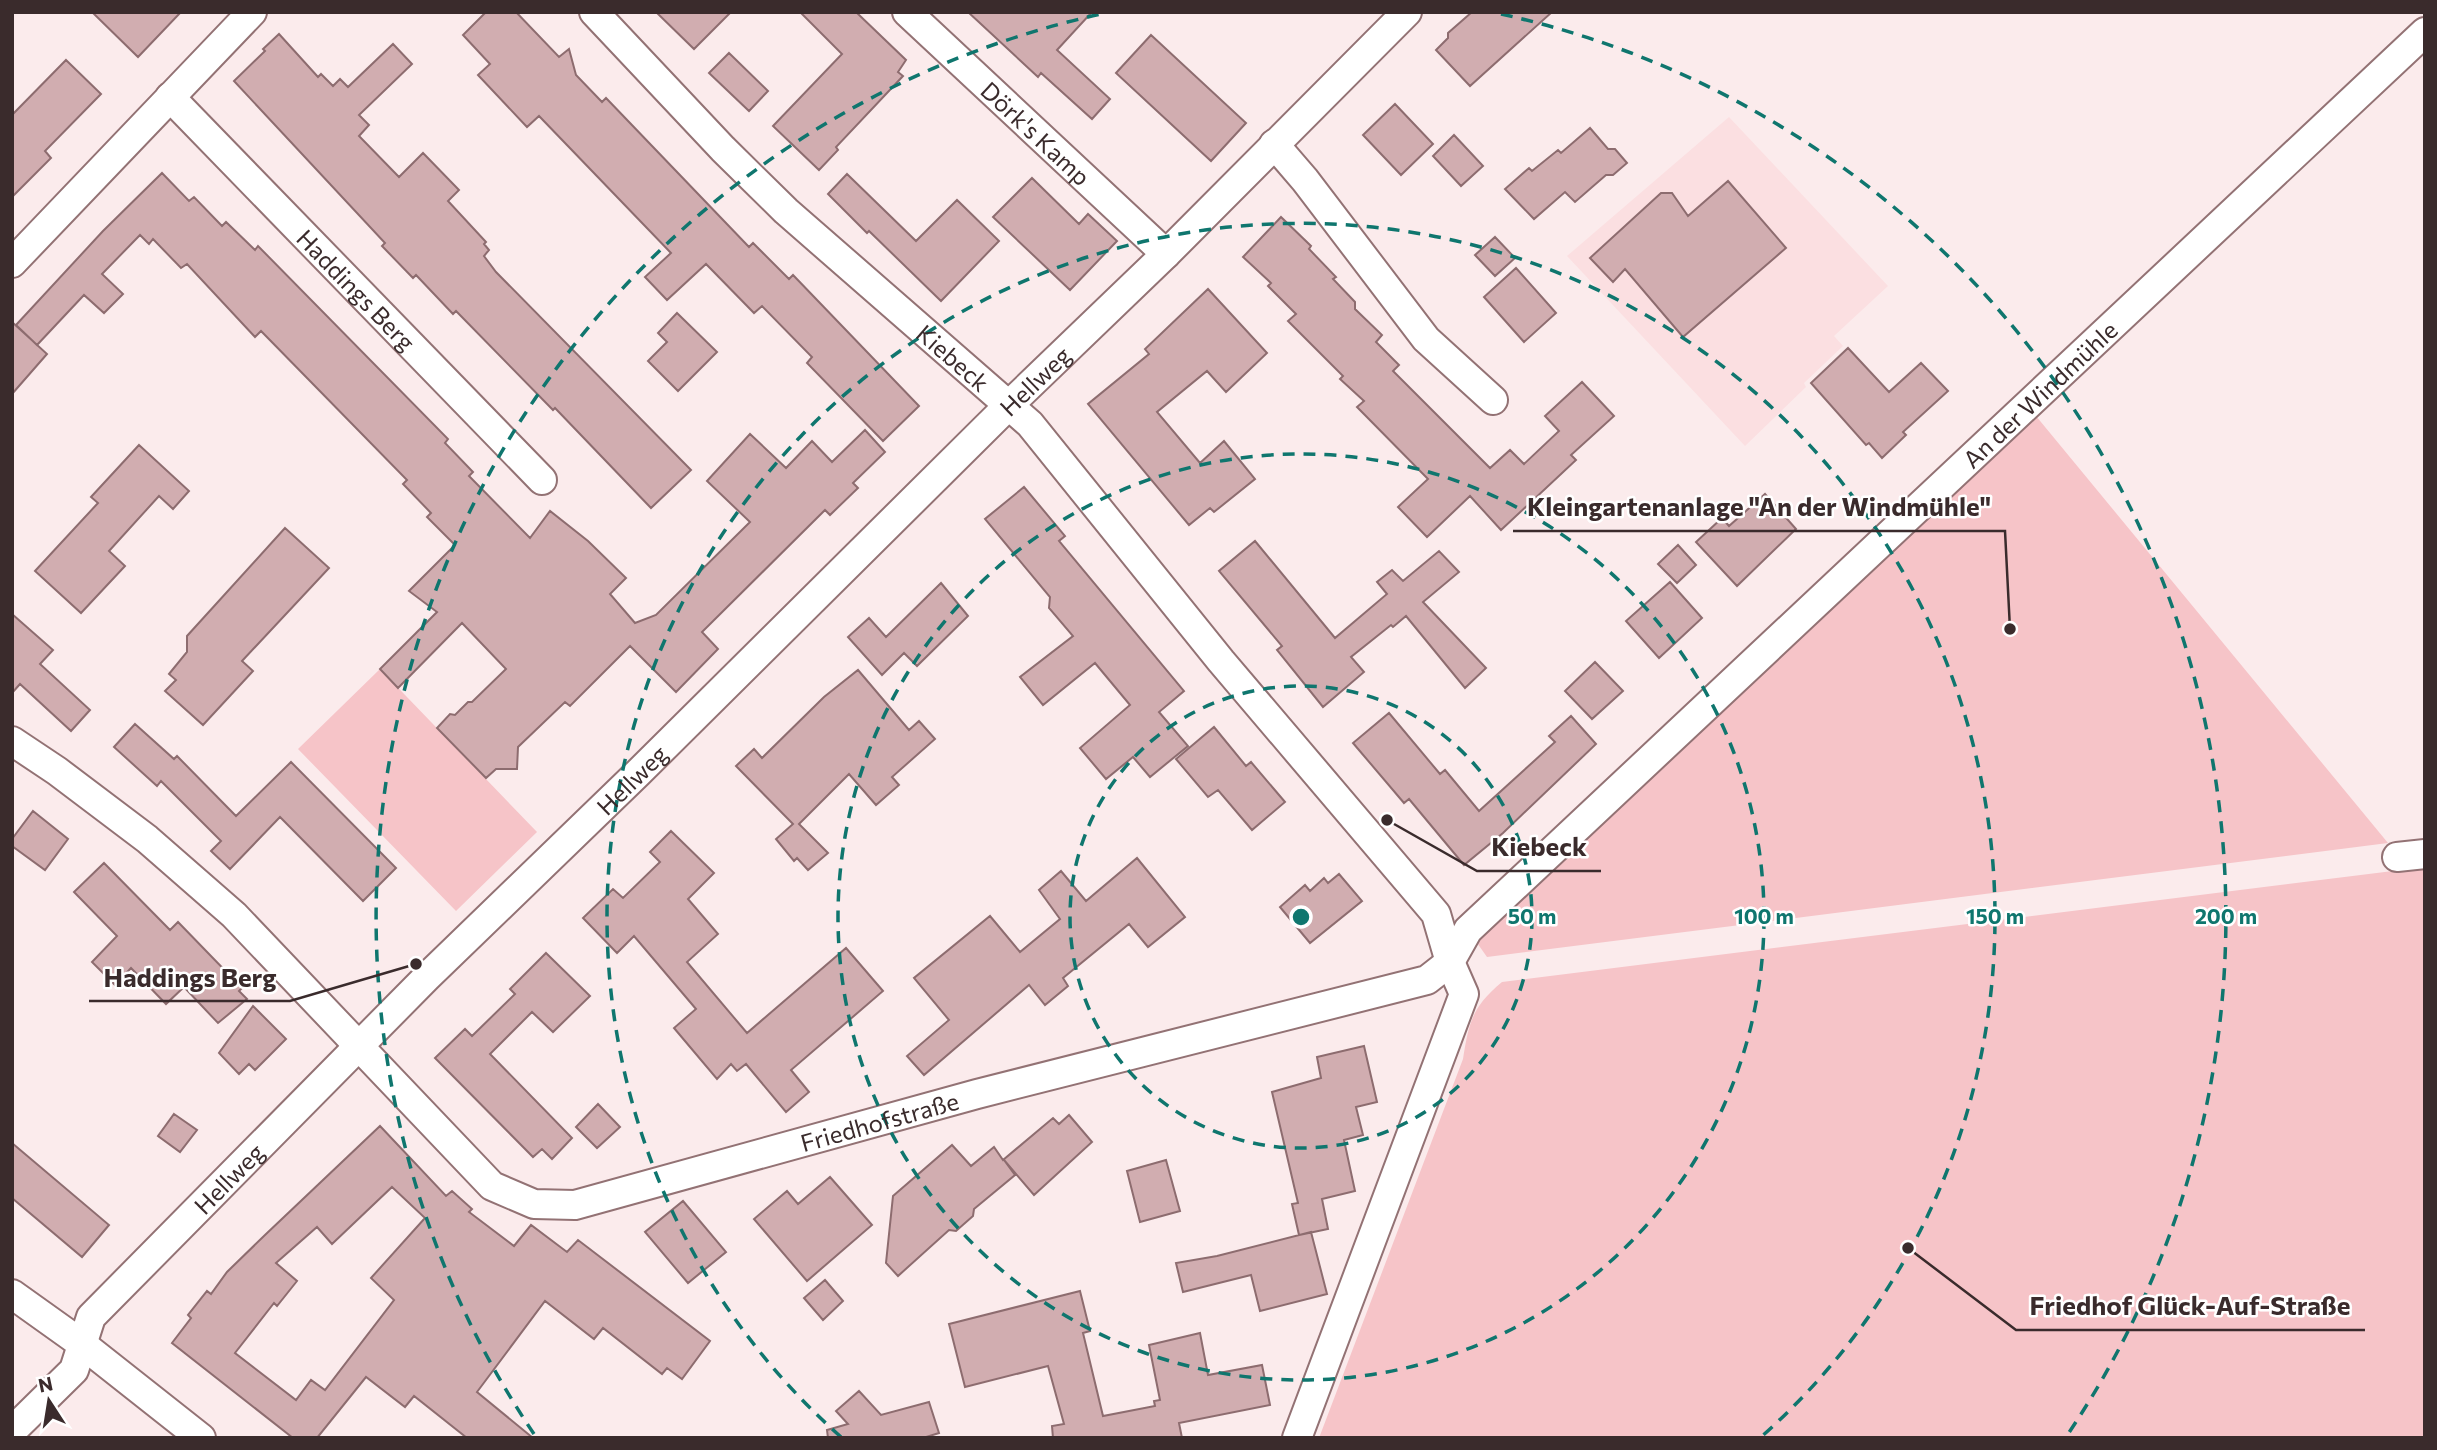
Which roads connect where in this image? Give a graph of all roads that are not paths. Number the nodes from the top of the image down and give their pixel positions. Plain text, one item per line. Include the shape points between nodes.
1 (252, 12) edge
2 (594, 12) edge
3 (906, 12) edge
4 (1407, 12) edge
5 (2425, 32) edge
6 (170, 97) junction
7 (1274, 144) junction
8 (1166, 254) junction
9 (12, 263) edge
10 (1493, 400) dead end
11 (1009, 405) junction
12 (542, 480) dead end
13 (12, 741) edge
14 (2425, 853) edge
15 (2397, 857) dead end
16 (1450, 962) junction
17 (359, 1046) junction
18 (12, 1294) edge
19 (82, 1344) junction
20 (12, 1431) edge
21 (201, 1438) edge
22 (1297, 1438) edge

1 - 6 street
2 - 11 street, Kiebeck via 786,211
3 - 8 street, Dörk's Kamp
4 - 7 street, Hellweg
5 - 16 street, An der Windmühle via 1468,930
6 - 9 street
6 - 12 street, Haddings Berg
7 - 8 street, Hellweg
7 - 10 street via 1426,339
8 - 11 street, Hellweg
11 - 16 street, Kiebeck via 1030,424 1221,661 1436,914
11 - 17 street, Hellweg
13 - 17 street via 147,839 234,915
14 - 15 street
16 - 17 street, Friedhofstraße via 1427,981 977,1094 575,1205 534,1204 492,1186
16 - 22 street, Kiebeck via 1464,994
17 - 19 street, Hellweg via 91,1317
18 - 19 street
19 - 20 street, Hellweg via 74,1370
19 - 21 street

